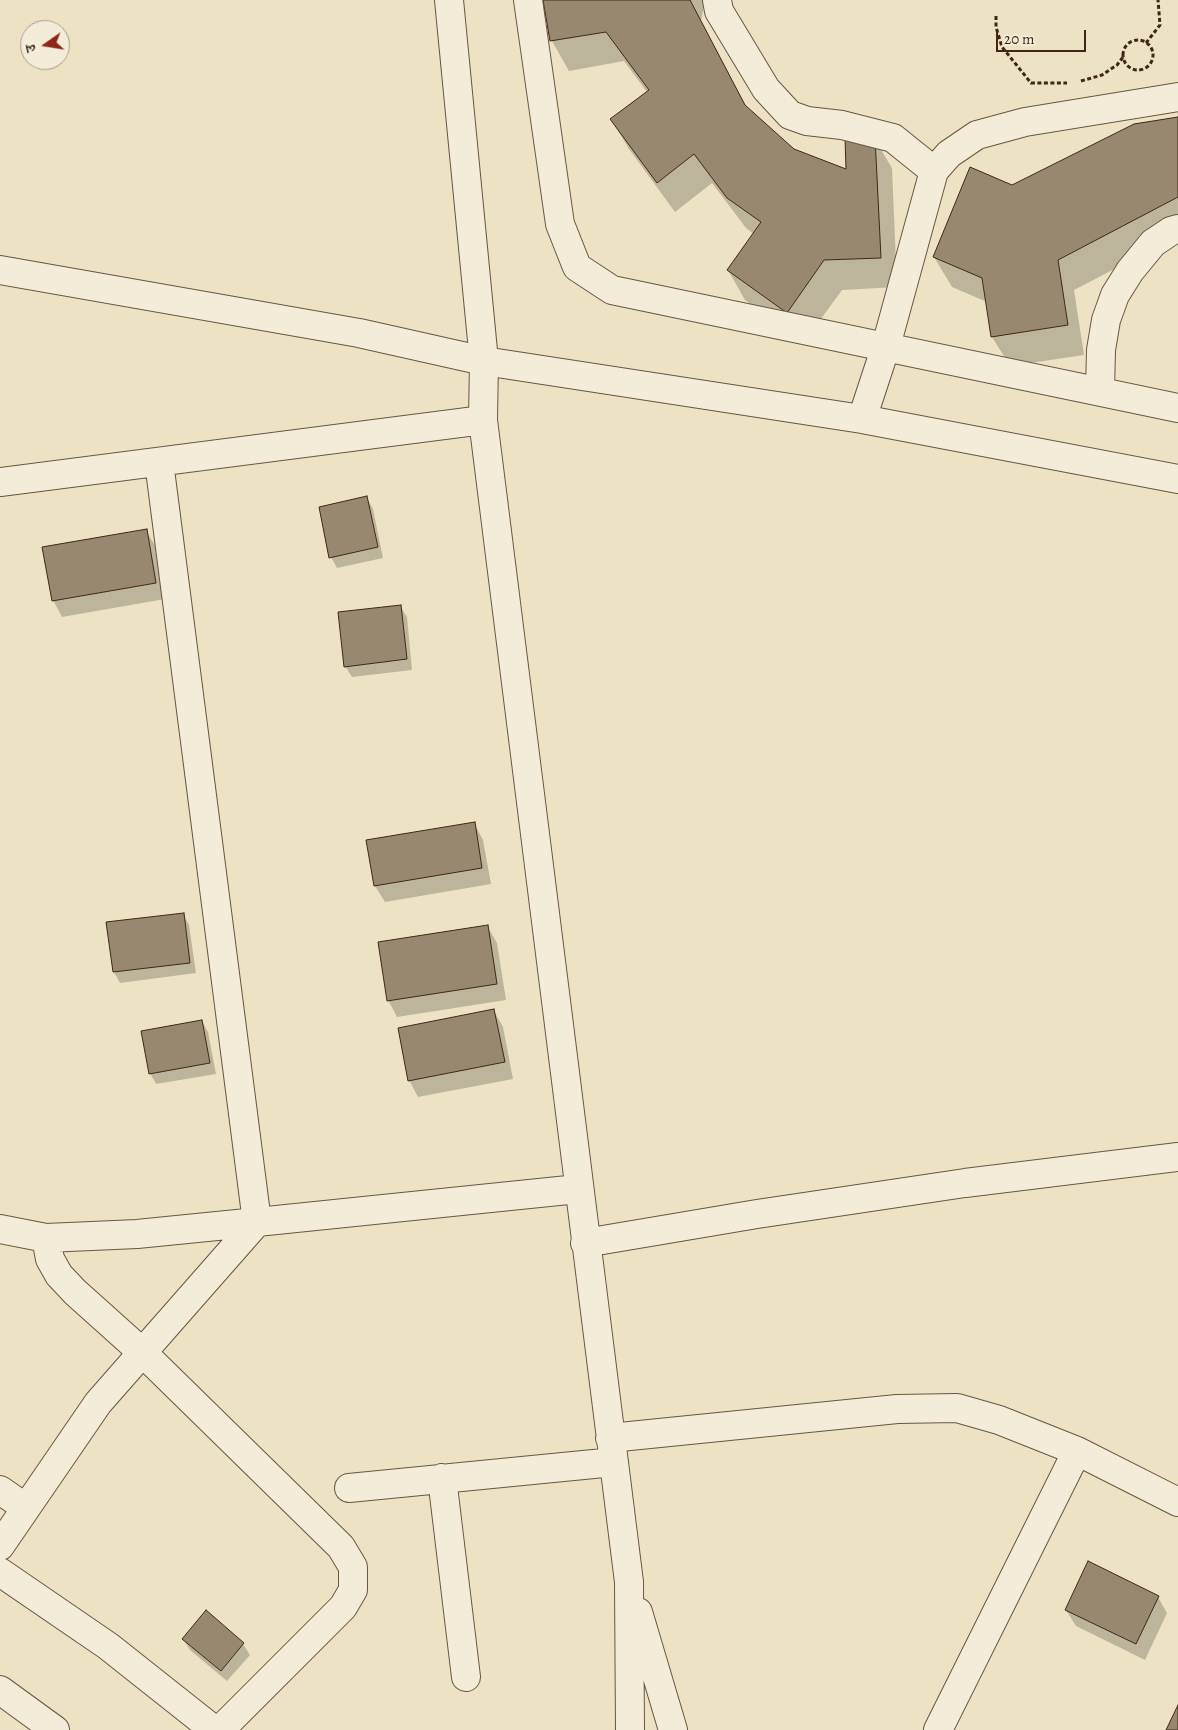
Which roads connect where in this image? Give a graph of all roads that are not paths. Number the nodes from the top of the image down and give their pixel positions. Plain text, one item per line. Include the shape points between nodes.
1 (449, 0) edge
2 (528, 0) edge
3 (718, 0) edge
4 (1178, 97) edge
5 (934, 171) junction
6 (1178, 229) edge
7 (0, 270) edge
8 (886, 346) junction
9 (484, 361) junction
10 (1100, 391) junction
11 (1178, 408) edge
12 (483, 420) junction
13 (862, 420) junction
14 (159, 462) junction
15 (1178, 479) edge
16 (0, 482) edge
17 (1178, 1157) edge
18 (578, 1189) junction
19 (257, 1222) junction
20 (0, 1229) edge
21 (46, 1238) junction
22 (585, 1243) junction
23 (143, 1353) junction
24 (612, 1450) junction
25 (1077, 1451) junction
26 (442, 1478) junction
27 (349, 1488) dead end
28 (0, 1490) edge
29 (1178, 1502) edge
30 (26, 1508) junction
31 (0, 1546) edge
32 (0, 1572) edge
33 (628, 1582) junction
34 (466, 1677) dead end
35 (0, 1690) edge
36 (946, 1727) edge
37 (55, 1730) edge
38 (214, 1730) edge
39 (220, 1730) edge
40 (630, 1730) edge
41 (673, 1730) edge

1 - 9 street
2 - 8 street via 560,224 578,267 612,290
3 - 5 street via 719,11 766,89 790,115 893,138
4 - 5 street via 1025,122 977,135 948,154
5 - 8 street
6 - 10 street via 1153,243 1115,295 1102,342
7 - 9 street via 359,333
8 - 10 street
8 - 13 street
9 - 12 street
9 - 13 street
10 - 11 street
12 - 14 street
12 - 18 street
13 - 15 street
14 - 16 street
14 - 19 street
17 - 22 street via 965,1183
18 - 19 street
18 - 22 street
19 - 21 street via 137,1234
19 - 23 street
20 - 21 street
21 - 23 street via 50,1259 59,1275
22 - 24 street
23 - 30 street via 98,1403
23 - 39 street via 341,1547 353,1567 353,1590 343,1607
24 - 25 street via 897,1409 957,1408 999,1420
24 - 26 street
24 - 33 street
25 - 29 street
25 - 36 street
26 - 27 street
26 - 34 street
28 - 30 street
30 - 31 street
32 - 38 street via 108,1646
33 - 40 street
33 - 41 street
35 - 37 street

